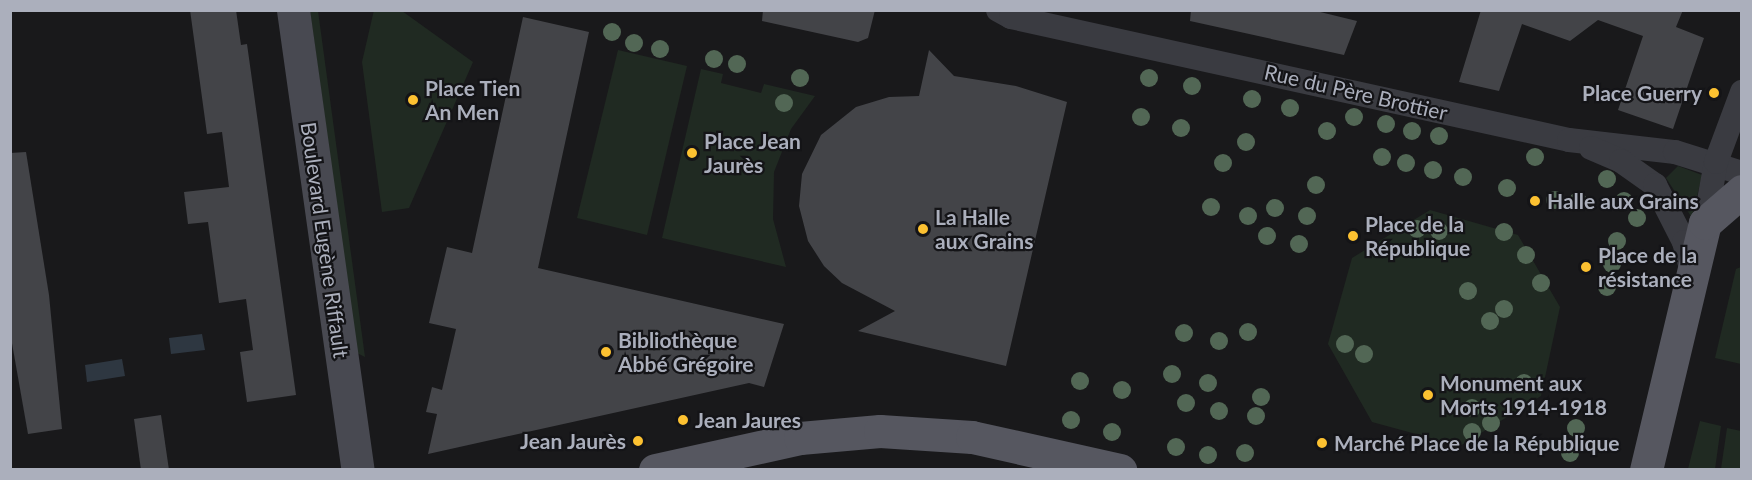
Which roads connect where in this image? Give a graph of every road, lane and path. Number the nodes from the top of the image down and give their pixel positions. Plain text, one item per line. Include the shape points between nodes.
1 (293, 10) edge
2 (998, 10) edge
3 (1742, 92) edge
4 (1569, 140) junction
5 (1716, 162) junction
6 (1742, 173) edge
7 (1742, 191) edge
8 (1705, 223) junction
9 (1693, 276) junction
10 (358, 470) edge
11 (655, 470) edge
12 (1120, 470) edge
13 (1646, 470) edge

1 - 10 street, Boulevard Eugène Riffault
2 - 4 street, Rue du Père Brottier via 1011,17
3 - 5 street
4 - 5 street, Rue du Père Brottier via 1642,146
4 - 9 street via 1622,161 1655,185 1684,242
5 - 6 street, Rue du Père Brottier
5 - 8 street
7 - 8 main road
8 - 9 main road
9 - 13 main road
11 - 12 main road via 800,438 880,431 972,437

